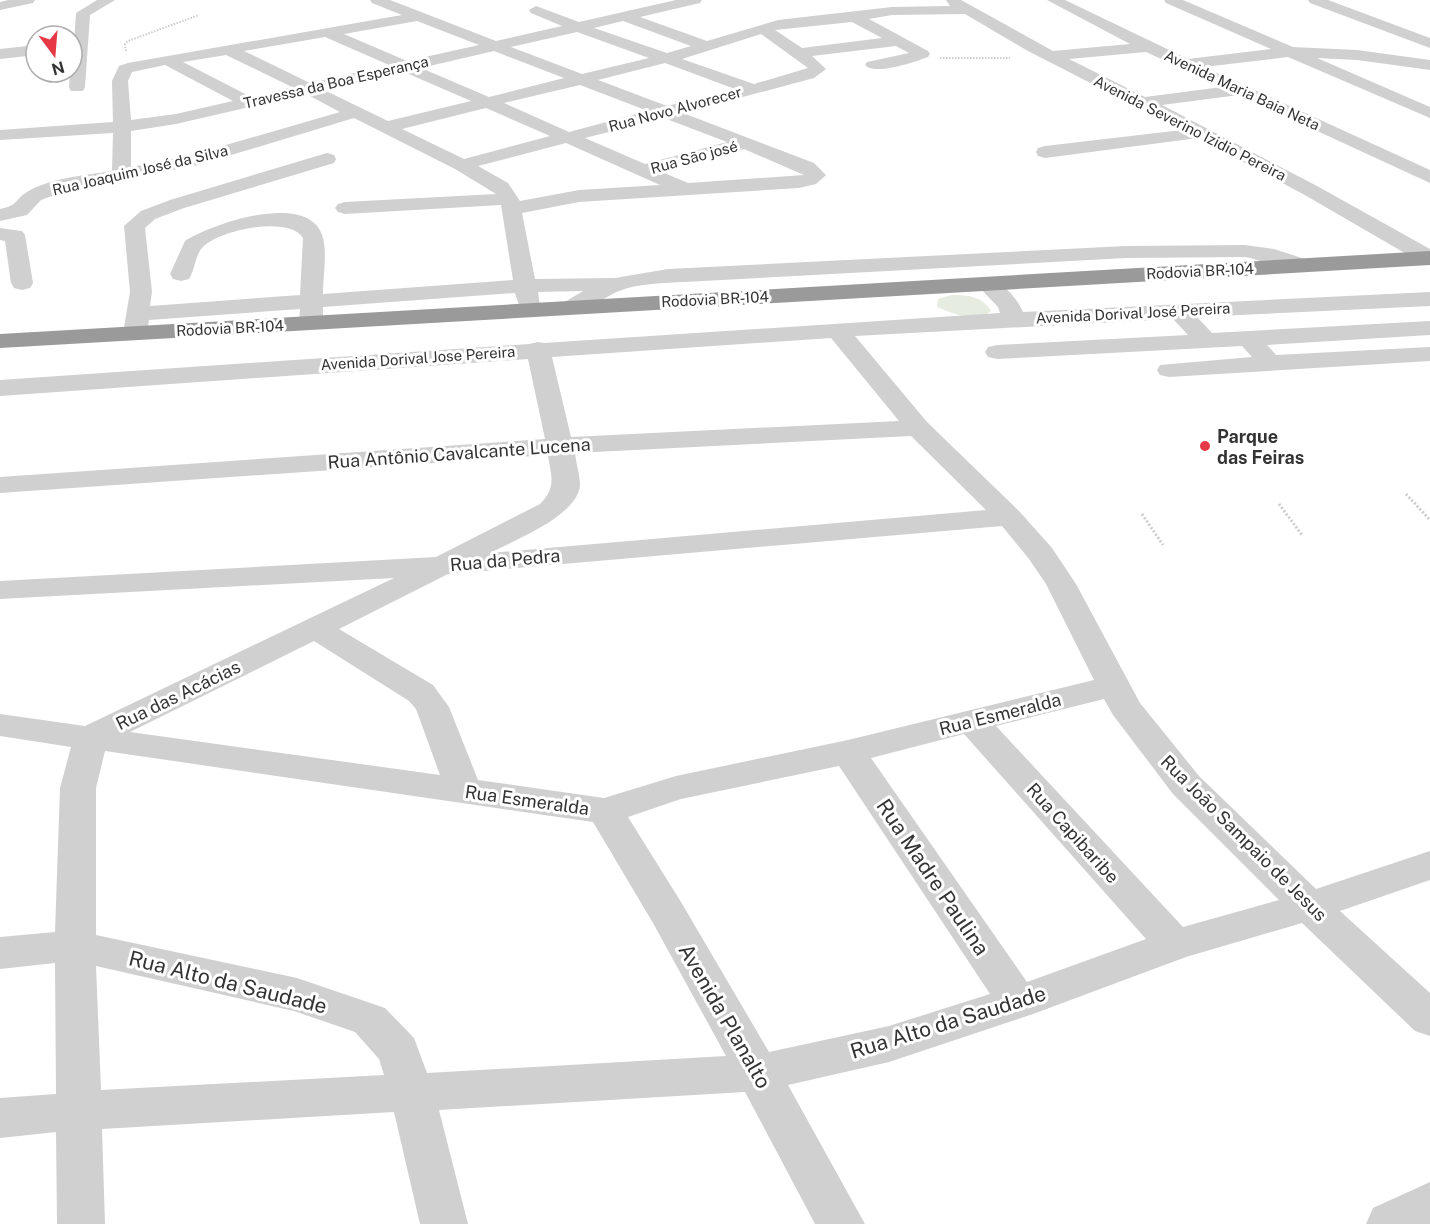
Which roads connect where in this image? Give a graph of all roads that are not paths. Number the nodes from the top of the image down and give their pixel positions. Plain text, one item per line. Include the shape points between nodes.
1 (28, 0) edge
2 (108, 0) edge
3 (377, 0) edge
4 (694, 0) edge
5 (950, 0) edge
6 (1054, 0) edge
7 (1171, 0) edge
8 (1315, 0) edge
9 (663, 3) edge
10 (0, 6) edge
11 (536, 10) dead end
12 (970, 10) junction
13 (419, 16) junction
14 (626, 17) junction
15 (854, 17) junction
16 (81, 24) edge
17 (578, 27) junction
18 (762, 28) junction
19 (329, 33) junction
20 (898, 41) junction
21 (1430, 43) edge
22 (497, 46) junction
23 (709, 47) junction
24 (1149, 47) junction
25 (227, 49) junction
26 (24, 51) edge
27 (799, 52) junction
28 (1290, 52) junction
29 (0, 54) edge
30 (1050, 56) junction
31 (668, 58) junction
32 (168, 60) junction
33 (1187, 64) junction
34 (1430, 65) edge
35 (406, 67) junction
36 (857, 67) dead end
37 (125, 74) junction
38 (581, 80) junction
39 (82, 84) edge
40 (306, 89) junction
41 (752, 89) junction
42 (1242, 89) junction
43 (83, 94) junction
44 (248, 102) junction
45 (488, 102) junction
46 (1143, 102) junction
47 (201, 112) junction
48 (663, 112) junction
49 (354, 113) junction
50 (1430, 113) edge
51 (122, 127) junction
52 (387, 128) junction
53 (68, 130) junction
54 (1198, 133) junction
55 (0, 135) edge
56 (567, 138) junction
57 (255, 143) junction
58 (746, 143) junction
59 (1045, 152) dead end
60 (327, 159) dead end
61 (462, 165) junction
62 (643, 171) junction
63 (121, 176) junction
64 (1430, 177) edge
65 (687, 190) junction
66 (511, 204) junction
67 (345, 208) dead end
68 (0, 215) edge
69 (0, 234) edge
70 (1430, 258) edge
71 (1300, 266) junction
72 (181, 274) dead end
73 (616, 282) junction
74 (22, 283) dead end
75 (987, 284) junction
76 (525, 286) junction
77 (913, 288) junction
78 (1430, 298) edge
79 (571, 308) junction
80 (530, 310) junction
81 (1179, 311) junction
82 (312, 312) junction
83 (1014, 319) junction
84 (942, 323) junction
85 (136, 324) junction
86 (1430, 328) edge
87 (837, 330) junction
88 (1249, 339) junction
89 (0, 341) edge
90 (1206, 341) junction
91 (538, 349) junction
92 (997, 352) dead end
93 (1430, 354) edge
94 (1270, 363) junction
95 (1169, 370) dead end
96 (0, 388) edge
97 (918, 428) junction
98 (560, 446) junction
99 (0, 485) edge
100 (1009, 517) junction
101 (442, 566) junction
102 (0, 590) edge
103 (315, 628) junction
104 (1114, 686) junction
105 (972, 721) junction
106 (0, 725) edge
107 (91, 737) junction
108 (848, 752) junction
109 (464, 791) junction
110 (605, 811) junction
111 (1430, 865) edge
112 (1309, 906) junction
113 (1175, 945) junction
114 (75, 946) junction
115 (0, 953) edge
116 (1018, 1002) junction
117 (1430, 1019) edge
118 (758, 1073) junction
119 (412, 1093) junction
120 (79, 1111) junction
121 (0, 1118) edge
122 (1430, 1204) edge
123 (81, 1224) edge
124 (444, 1224) edge
125 (841, 1224) edge
126 (1389, 1224) edge

1 - 10 street
2 - 16 street via 83,13
3 - 13 street
4 - 9 street, Travessa da Boa Esperança
5 - 12 street, Avenida Severino Izidio Pereira
6 - 24 street, Avenida Maria Baia Neta
7 - 28 street
8 - 21 street
9 - 14 street, Travessa da Boa Esperança
11 - 17 street
12 - 15 street via 892,11
12 - 30 street, Avenida Severino Izidio Pereira
13 - 19 street
13 - 22 street
14 - 17 street, Travessa da Boa Esperança
14 - 23 street
15 - 18 street
15 - 20 street
17 - 22 street, Travessa da Boa Esperança
17 - 31 street
18 - 23 street
18 - 27 street, Rua Novo Alvorecer
19 - 25 street
19 - 35 street
20 - 27 street
20 - 36 street via 922,54
22 - 35 street, Travessa da Boa Esperança
22 - 38 street
23 - 31 street
24 - 30 street
24 - 33 street, Avenida Maria Baia Neta
25 - 32 street
25 - 40 street
26 - 29 street
27 - 41 street, Rua Novo Alvorecer via 824,69
28 - 33 street
28 - 34 street via 1357,55
28 - 50 street
30 - 46 street, Avenida Severino Izidio Pereira
31 - 38 street
31 - 41 street
32 - 37 street
32 - 44 street
33 - 42 street, Avenida Maria Baia Neta
35 - 40 street, Travessa da Boa Esperança
35 - 45 street
37 - 43 street
37 - 51 street
38 - 45 street
38 - 48 street
39 - 43 street
40 - 44 street, Travessa da Boa Esperança
40 - 49 street
41 - 48 street, Rua Novo Alvorecer
42 - 46 street
42 - 64 street, Avenida Maria Baia Neta
43 - 53 street
44 - 47 street, Travessa da Boa Esperança
45 - 52 street
45 - 56 street
46 - 54 street, Avenida Severino Izidio Pereira
47 - 51 street, Travessa da Boa Esperança
47 - 57 street
48 - 56 street, Rua Novo Alvorecer
48 - 58 street
49 - 52 street
49 - 57 street, Rua Joaquim José da Silva
51 - 53 street, Travessa da Boa Esperança
51 - 63 street
52 - 61 street
53 - 55 street, Travessa da Boa Esperança
54 - 59 street
54 - 70 street, Avenida Severino Izidio Pereira
56 - 61 street, Rua Novo Alvorecer
56 - 62 street
57 - 63 street, Rua Joaquim José da Silva
58 - 62 street, Rua São josé
58 - 65 street via 807,167 816,175 799,182
60 - 85 street via 177,204 139,220 134,226 141,292
61 - 66 street via 501,187
62 - 65 street
63 - 68 street, Rua Joaquim José da Silva via 45,191 20,211
65 - 66 street
66 - 67 street
66 - 76 street
69 - 74 street via 15,236
70 - 71 highway, Rodovia BR-104
71 - 73 street via 1245,251 1126,252 674,275
71 - 75 highway, Rodovia BR-104
72 - 82 street via 192,245 201,238 263,220 289,220 307,228 313,238
73 - 76 street
73 - 79 street
75 - 77 highway, Rodovia BR-104
75 - 83 street via 1008,304
76 - 80 street
76 - 82 street
77 - 79 highway, Rodovia BR-104
77 - 84 street via 915,306
78 - 81 street, Avenida Dorival José Pereira
79 - 80 highway, Rodovia BR-104
80 - 82 highway, Rodovia BR-104
81 - 83 street, Avenida Dorival José Pereira
81 - 90 street
82 - 85 highway, Rodovia BR-104
83 - 84 street, Avenida Dorival José Pereira
84 - 87 street, Avenida Dorival José Pereira
85 - 89 highway, Rodovia BR-104
86 - 88 street
87 - 91 street, Avenida Dorival Jose Pereira
87 - 97 street, Rua João Sampaio de Jesus
88 - 90 street
88 - 94 street
90 - 92 street
91 - 96 street, Avenida Dorival Jose Pereira
91 - 98 street, Rua das Acácias
93 - 94 street
94 - 95 street
97 - 98 street, Rua Antônio Cavalcante Lucena
97 - 100 street, Rua João Sampaio de Jesus
98 - 99 street, Rua Antônio Cavalcante Lucena
98 - 101 street, Rua das Acácias via 566,486 562,498 550,510
100 - 101 street, Rua da Pedra
100 - 104 street, Rua João Sampaio de Jesus via 1051,569
101 - 102 street, Rua da Pedra
101 - 103 street, Rua das Acácias
103 - 107 street, Rua das Acácias
103 - 109 street via 421,693 432,707
104 - 105 street, Rua Esmeralda
104 - 112 street, Rua João Sampaio de Jesus via 1141,730 1186,785
105 - 108 street, Rua Esmeralda
105 - 113 street, Rua Capibaribe
106 - 107 street, Rua Esmeralda
107 - 109 street, Rua Esmeralda
107 - 114 street via 78,788
108 - 110 street, Rua Esmeralda via 676,788
108 - 116 street, Rua Madre Paulina
109 - 110 street, Rua Esmeralda
110 - 118 street, Avenida Planalto
111 - 112 street, Rua Alto da Saudade
112 - 113 street, Rua Alto da Saudade
112 - 117 street, Rua João Sampaio de Jesus
113 - 116 street, Rua Alto da Saudade
114 - 115 street, Rua Alto da Saudade
114 - 119 street, Rua Alto da Saudade via 297,995 370,1020 398,1051
114 - 120 street
116 - 118 street, Rua Alto da Saudade via 889,1044
118 - 119 street, Rua Alto da Saudade
118 - 125 street, Avenida Planalto
119 - 120 street, Rua Alto da Saudade
119 - 124 street
120 - 121 street, Rua Alto da Saudade
120 - 123 street
122 - 126 street

